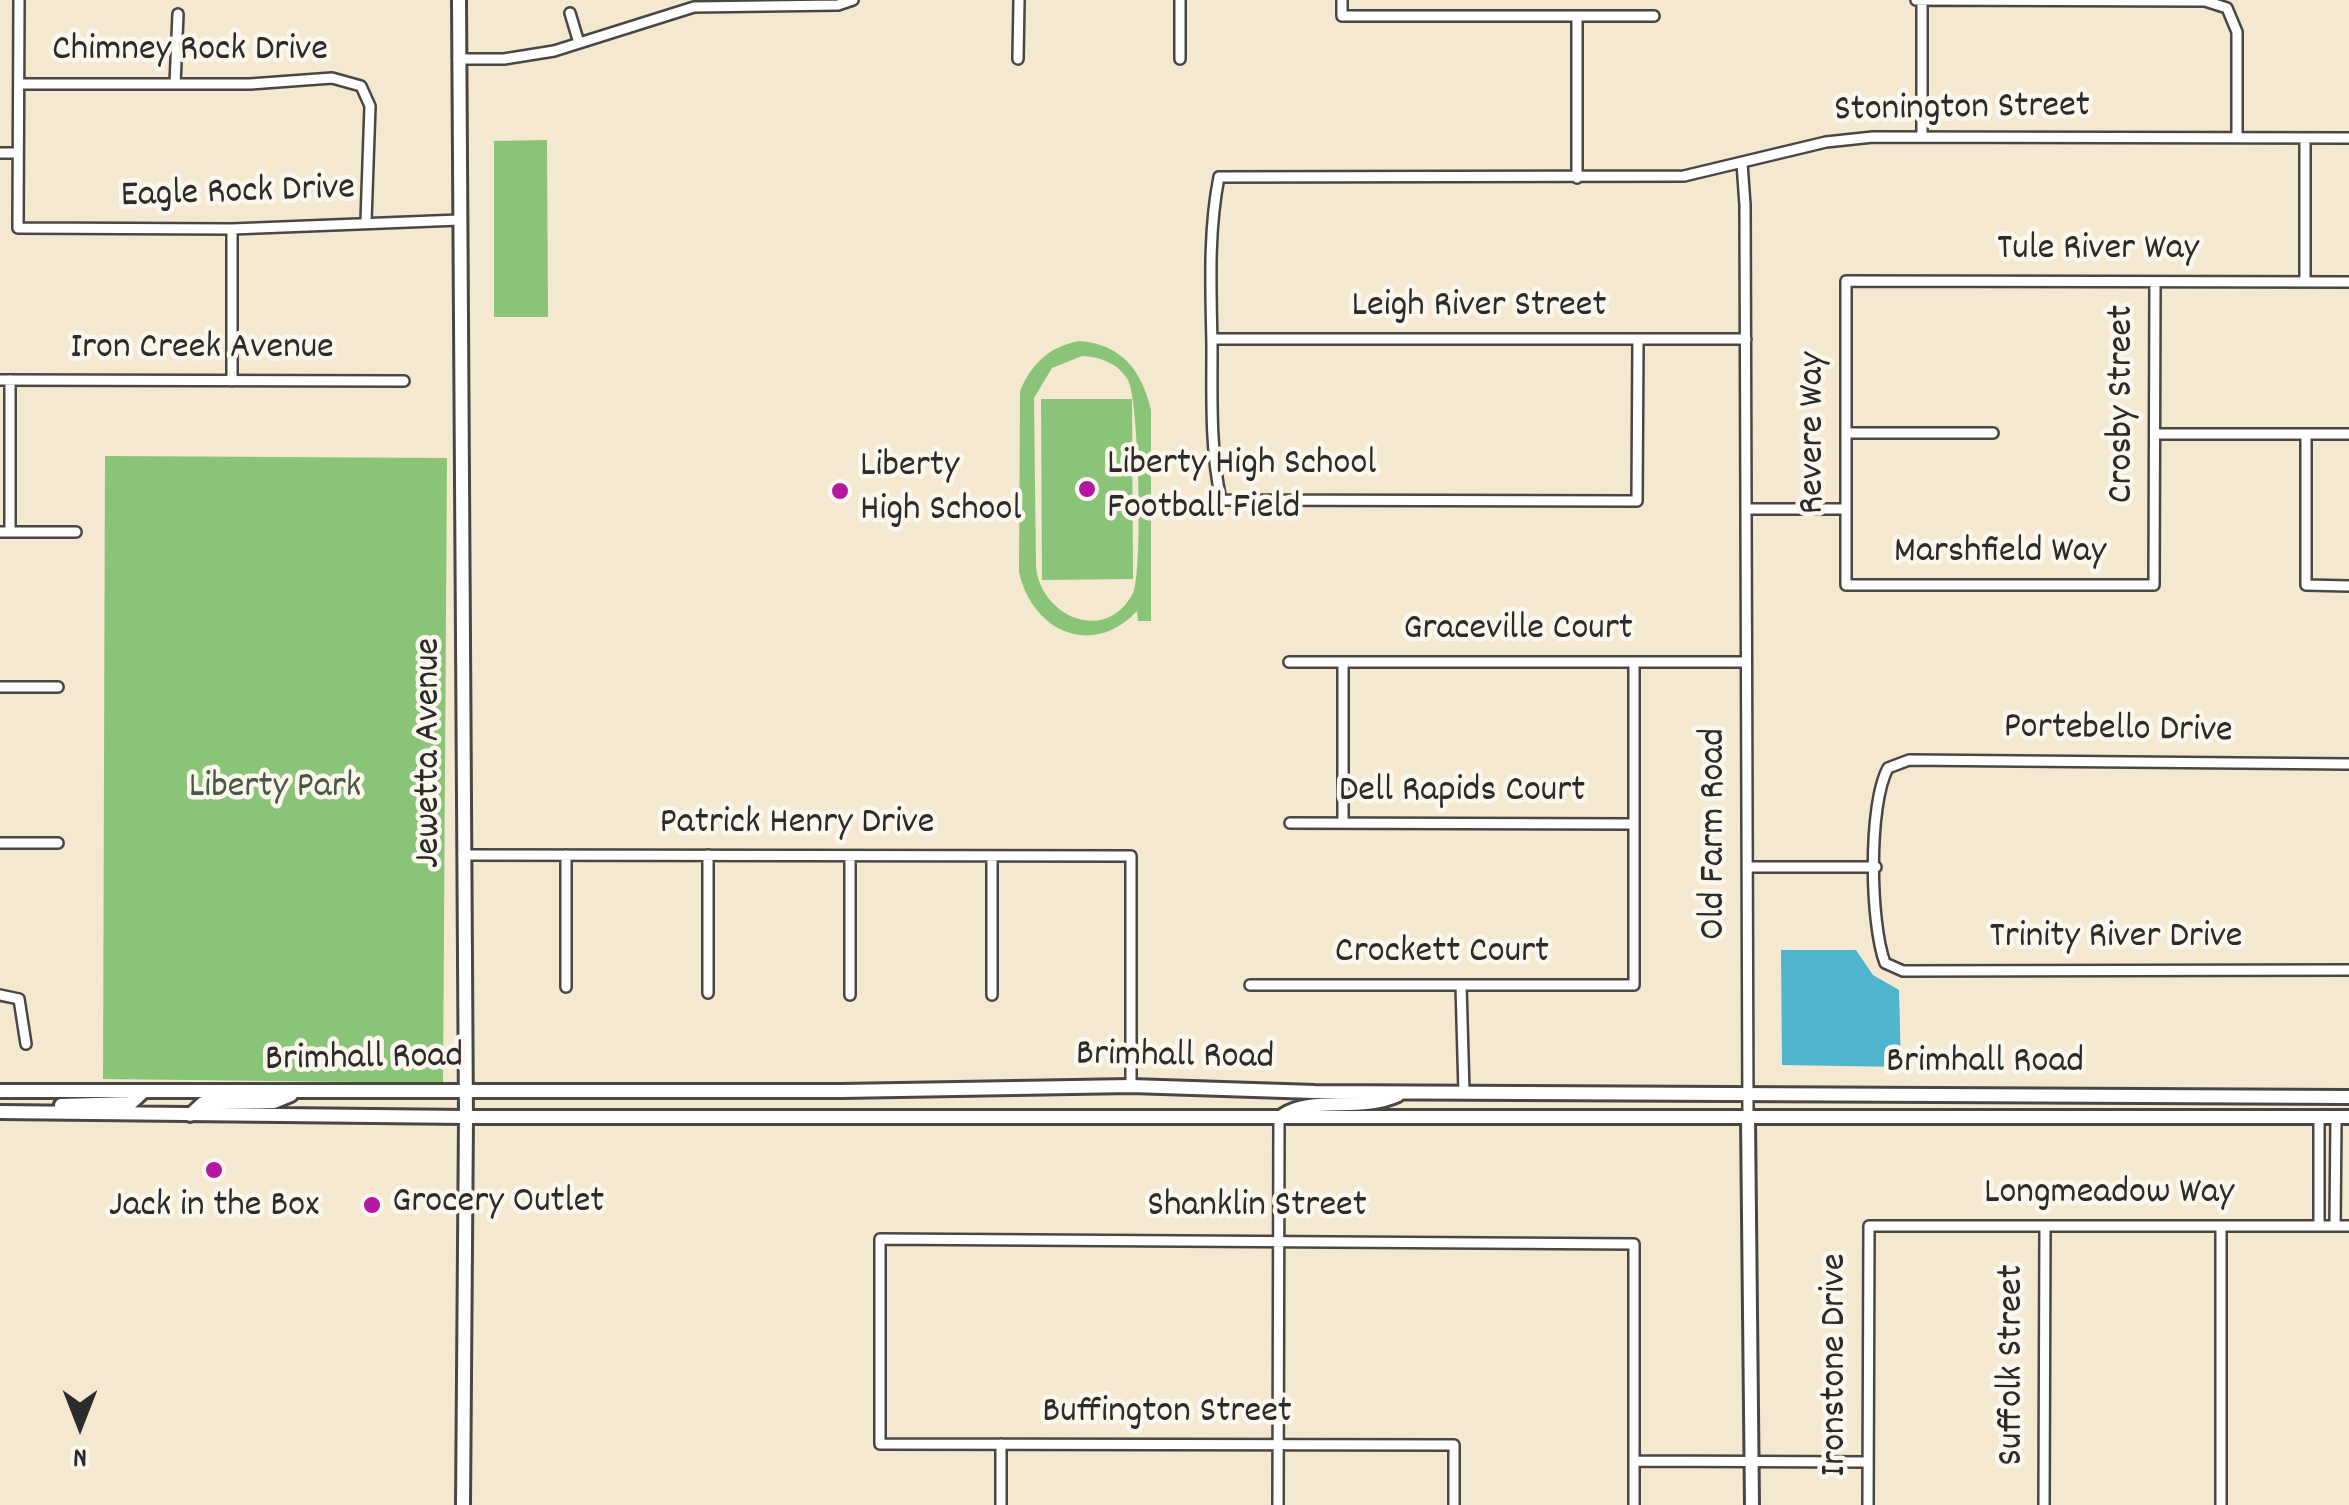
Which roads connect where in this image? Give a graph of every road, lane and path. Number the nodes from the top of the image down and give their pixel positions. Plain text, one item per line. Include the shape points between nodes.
1 (19, 0) edge
2 (458, 0) edge
3 (1019, 0) edge
4 (1180, 0) edge
5 (1342, 0) edge
6 (1919, 0) edge
7 (852, 1) edge
8 (570, 13) dead end
9 (178, 14) dead end
10 (1577, 16) junction
11 (1654, 16) dead end
12 (579, 43) junction
13 (458, 59) junction
14 (1018, 59) dead end
15 (1180, 59) dead end
16 (19, 84) junction
17 (175, 84) junction
18 (1922, 137) junction
19 (2236, 138) junction
20 (2305, 138) junction
21 (2349, 138) edge
22 (0, 153) edge
23 (18, 153) junction
24 (1742, 163) junction
25 (1577, 178) junction
26 (459, 220) junction
27 (366, 221) junction
28 (232, 229) junction
29 (1846, 281) joint
30 (2155, 282) junction
31 (2305, 282) junction
32 (2349, 282) edge
33 (1212, 338) junction
34 (1638, 339) junction
35 (1746, 340) junction
36 (5, 380) edge
37 (232, 381) junction
38 (404, 382) dead end
39 (1846, 433) junction
40 (1993, 433) dead end
41 (2155, 434) junction
42 (2306, 434) junction
43 (2349, 434) edge
44 (1746, 509) junction
45 (1846, 509) junction
46 (5, 532) edge
47 (76, 532) dead end
48 (1846, 585) joint
49 (2154, 585) joint
50 (2349, 586) edge
51 (1290, 662) dead end
52 (1343, 662) junction
53 (1634, 662) junction
54 (1746, 662) junction
55 (0, 687) edge
56 (58, 688) dead end
57 (2349, 764) edge
58 (1290, 823) dead end
59 (1343, 823) junction
60 (1634, 824) junction
61 (0, 843) edge
62 (58, 843) dead end
63 (463, 855) junction
64 (566, 855) junction
65 (708, 856) junction
66 (850, 856) junction
67 (992, 856) junction
68 (1747, 867) junction
69 (1876, 867) junction
70 (2349, 970) edge
71 (1250, 985) dead end
72 (1461, 985) junction
73 (566, 986) dead end
74 (708, 992) dead end
75 (0, 995) edge
76 (850, 995) dead end
77 (992, 995) dead end
78 (26, 1044) dead end
79 (1131, 1086) junction
80 (464, 1089) junction
81 (0, 1091) edge
82 (144, 1092) junction
83 (298, 1092) junction
84 (1405, 1092) junction
85 (1464, 1092) junction
86 (1747, 1092) junction
87 (2349, 1097) edge
88 (2349, 1108) edge
89 (0, 1112) edge
90 (45, 1112) junction
91 (190, 1115) junction
92 (466, 1117) junction
93 (1280, 1117) junction
94 (2320, 1117) junction
95 (2342, 1117) edge
96 (1748, 1120) junction
97 (1868, 1226) joint
98 (2045, 1226) junction
99 (2221, 1226) junction
100 (2319, 1226) junction
101 (2335, 1226) junction
102 (2349, 1226) edge
103 (1279, 1240) junction
104 (880, 1444) joint
105 (1001, 1444) junction
106 (1278, 1445) junction
107 (1634, 1461) junction
108 (1752, 1462) junction
109 (1868, 1462) junction
110 (463, 1505) edge
111 (1001, 1505) edge
112 (1278, 1505) edge
113 (1454, 1505) edge
114 (1634, 1505) edge
115 (1752, 1505) edge
116 (1868, 1505) edge
117 (2044, 1505) edge
118 (2220, 1505) edge

1 - 16 street
2 - 13 street, Jewetta Avenue
3 - 14 street
4 - 15 street
5 - 10 street via 1342,16
6 - 18 street
6 - 19 street via 2205,0 2228,8 2237,32
7 - 12 street via 694,8
8 - 12 street
9 - 17 street
10 - 11 street
10 - 25 street
12 - 13 street via 529,56
13 - 26 street, Jewetta Avenue
16 - 17 street, Chimney Rock Drive
16 - 23 street
17 - 27 street, Chimney Rock Drive via 332,78 361,86 370,106
18 - 19 street, Stonington Street
18 - 24 street, Stonington Street via 1850,138
19 - 20 street, Stonington Street
20 - 21 street, Stonington Street
20 - 31 street
22 - 23 street
23 - 28 street, Eagle Rock Drive via 18,228
24 - 25 street, Stonington Street via 1684,176
24 - 35 street, Old Farm Road
25 - 33 street, Stonington Street via 1220,177 1211,227
26 - 27 street, Eagle Rock Drive
26 - 63 street, Jewetta Avenue
27 - 28 street, Eagle Rock Drive
28 - 37 street
29 - 30 street, Tule River Way
29 - 39 street, Revere Way
30 - 31 street, Tule River Way
30 - 41 street, Crosby Street
31 - 32 street, Tule River Way
33 - 34 street, Leigh River Street
33 - 34 street via 1213,450 1222,500 1638,501
34 - 35 street, Leigh River Street
35 - 44 street, Old Farm Road
36 - 37 street, Iron Creek Avenue
36 - 46 street
37 - 38 street, Iron Creek Avenue
39 - 40 street
39 - 45 street, Revere Way
41 - 42 street
41 - 49 street, Crosby Street
42 - 43 street
42 - 50 street via 2306,586
44 - 45 street
44 - 54 street, Old Farm Road
45 - 48 street, Revere Way
46 - 47 street
48 - 49 street, Marshfield Way
51 - 52 street, Graceville Court
52 - 53 street, Graceville Court
52 - 59 street
53 - 54 street, Graceville Court
53 - 60 street
54 - 68 street, Old Farm Road
55 - 56 street
57 - 69 street, Portebello Drive via 1909,760 1888,768 1879,785
58 - 59 street, Dell Rapids Court
59 - 60 street, Dell Rapids Court
60 - 72 street, Crockett Court via 1634,986
61 - 62 street
63 - 64 street, Patrick Henry Drive
63 - 80 street, Jewetta Avenue
64 - 65 street, Patrick Henry Drive
64 - 73 street
65 - 66 street, Patrick Henry Drive
65 - 74 street
66 - 67 street, Patrick Henry Drive
66 - 76 street
67 - 77 street
67 - 79 street, Patrick Henry Drive via 1132,856
68 - 69 street
68 - 86 street, Old Farm Road
69 - 70 street, Trinity River Drive via 1878,944 1885,963 1903,971
71 - 72 street, Crockett Court
72 - 85 street
75 - 78 street via 19,999
79 - 80 street, Brimhall Road
79 - 84 street, Brimhall Road
80 - 83 street, Brimhall Road
80 - 92 street, Jewetta Avenue
81 - 82 street, Brimhall Road
82 - 83 street, Brimhall Road
82 - 90 street via 130,1103 62,1104
83 - 91 street via 274,1102 203,1103
84 - 85 street, Brimhall Road
84 - 93 street via 1375,1106 1310,1106
85 - 86 street, Brimhall Road
86 - 87 street, Brimhall Road
86 - 96 street, Old Farm Road
88 - 94 street
89 - 90 street, Brimhall Road
90 - 91 street, Brimhall Road
91 - 92 street, Brimhall Road
92 - 93 street, Brimhall Road
92 - 110 street, Jewetta Avenue
93 - 96 street, Brimhall Road
93 - 103 street
94 - 95 street, Brimhall Road
94 - 96 street, Brimhall Road
94 - 100 street
95 - 101 street
96 - 108 street, Old Farm Road
97 - 98 street, Longmeadow Way
97 - 109 street, Ironstone Drive
98 - 99 street, Longmeadow Way
98 - 117 street, Suffolk Street
99 - 100 street, Longmeadow Way
99 - 118 street
100 - 101 street, Longmeadow Way
101 - 102 street, Longmeadow Way
103 - 104 street, Shanklin Street via 880,1239
103 - 106 street
103 - 107 street, Shanklin Street via 1634,1244
104 - 105 street, Buffington Street
105 - 106 street, Buffington Street
105 - 111 street
106 - 112 street
106 - 113 street, Buffington Street via 1454,1445
107 - 108 street
107 - 114 street
108 - 109 street
108 - 115 street, Old Farm Road
109 - 116 street, Ironstone Drive

